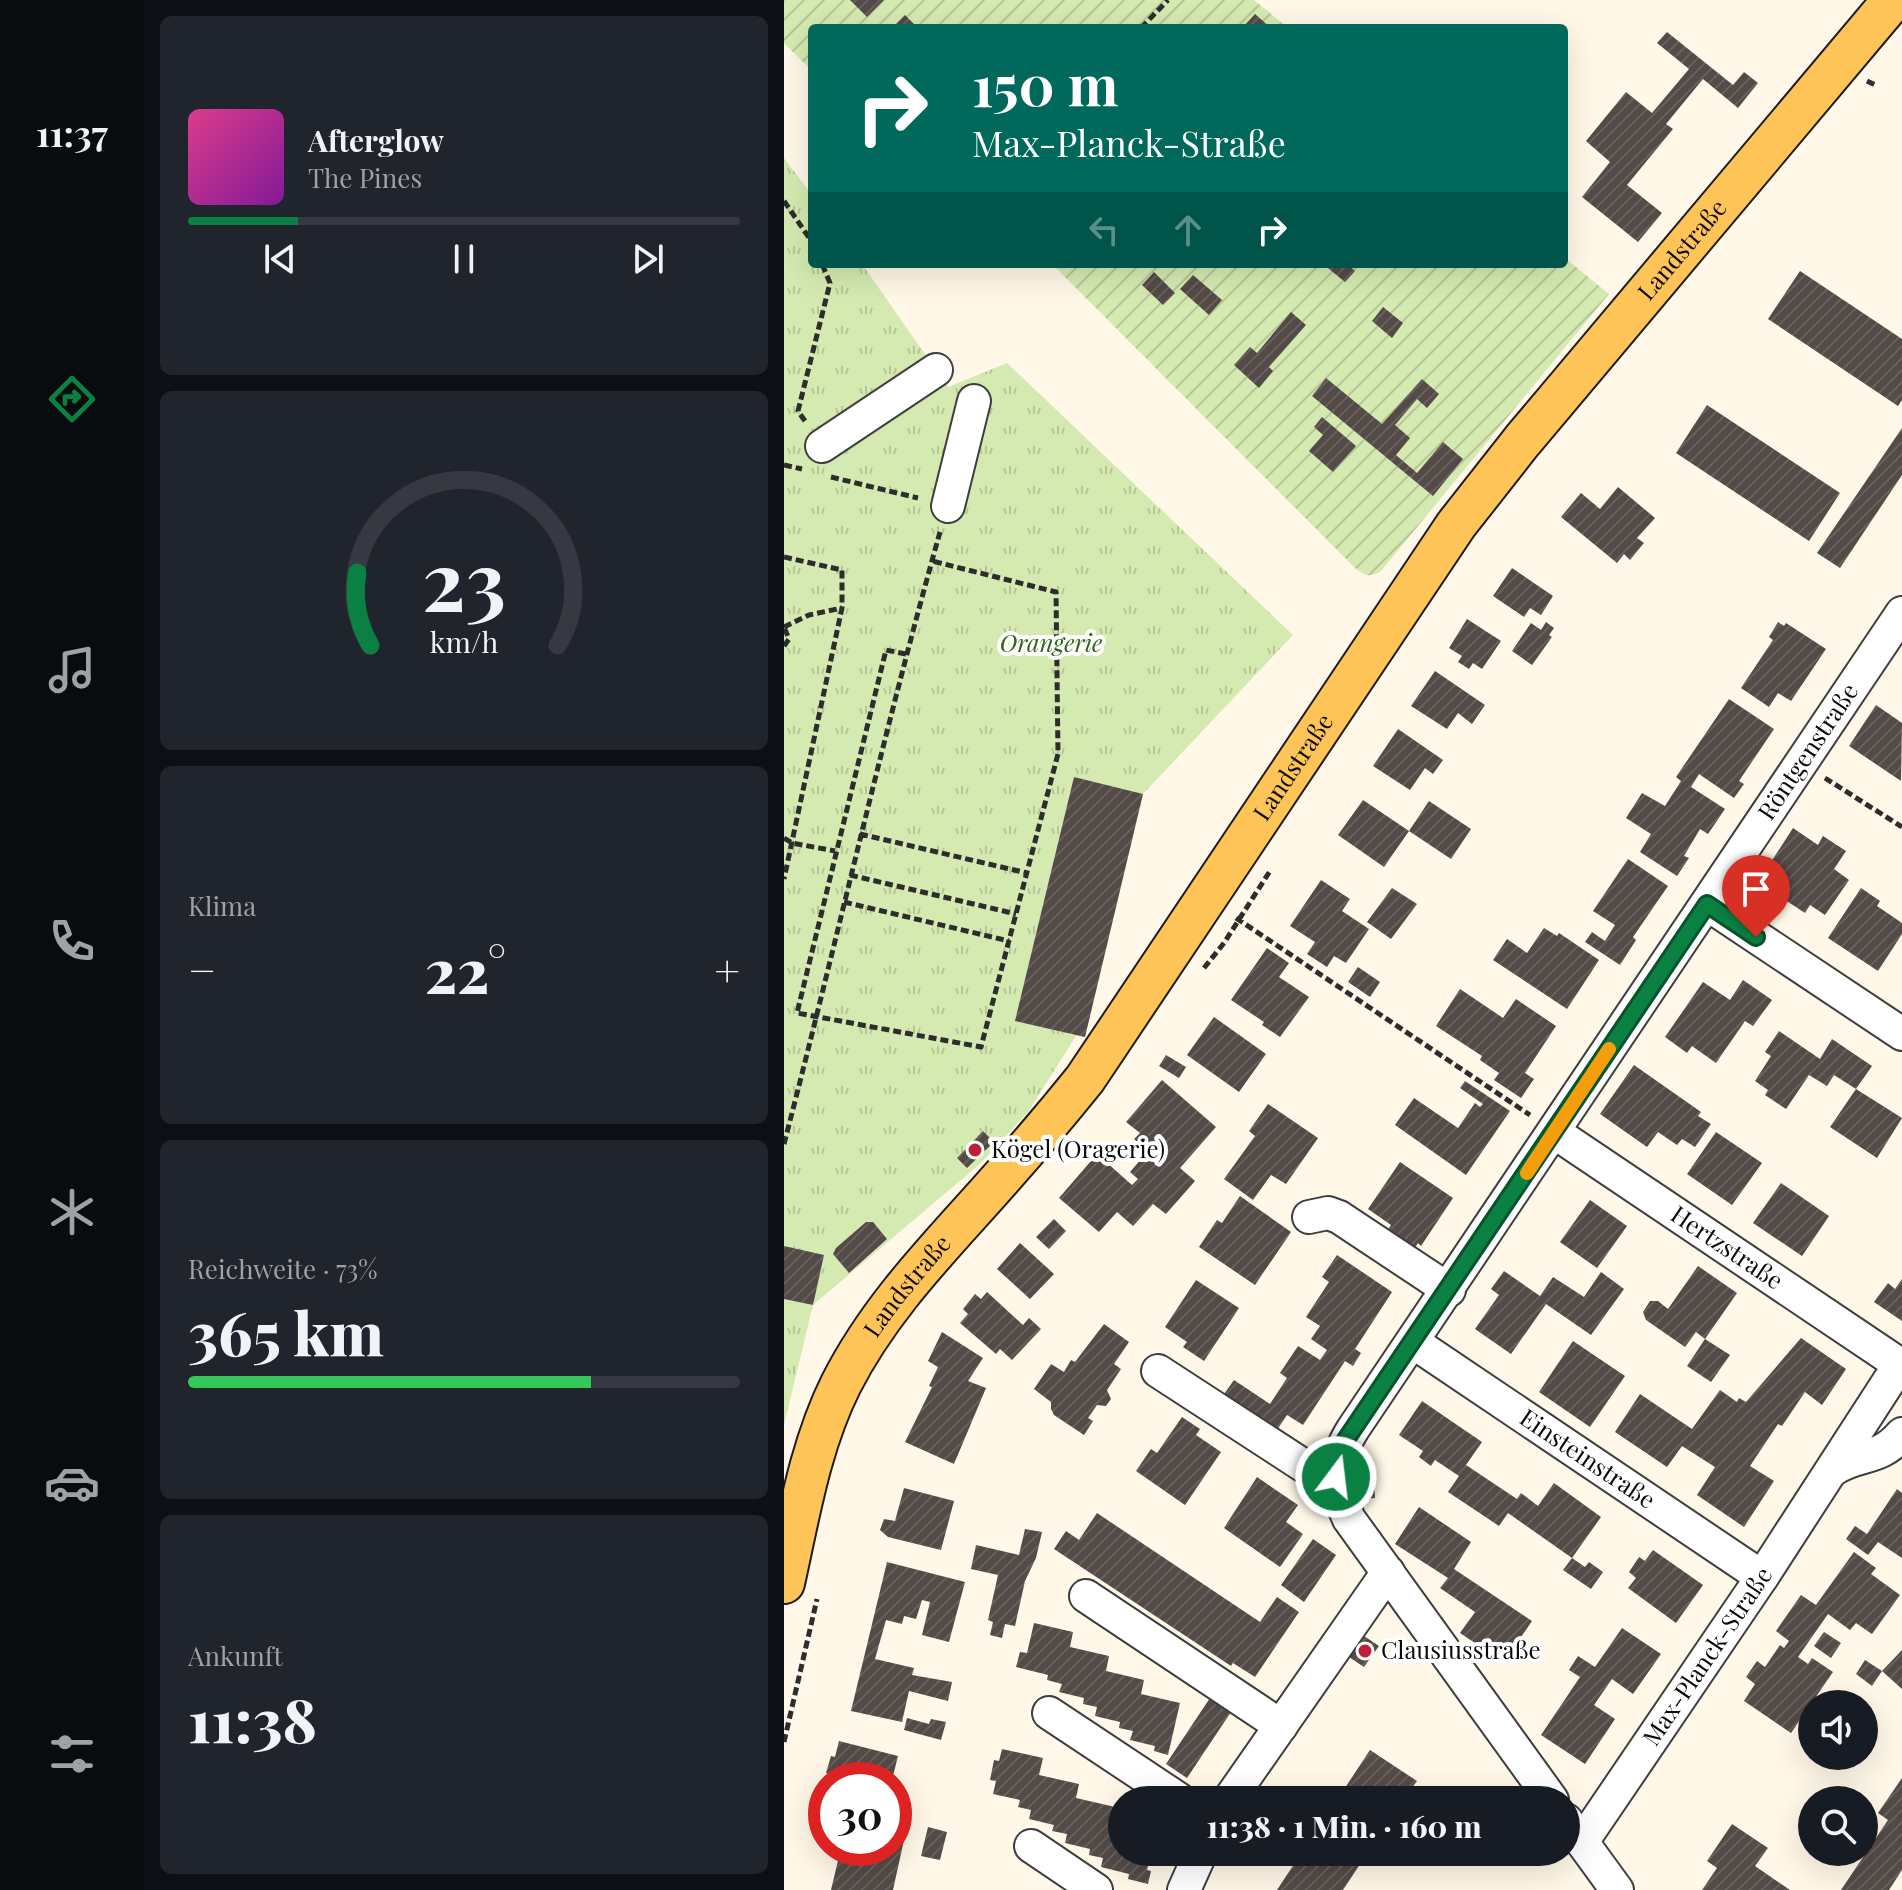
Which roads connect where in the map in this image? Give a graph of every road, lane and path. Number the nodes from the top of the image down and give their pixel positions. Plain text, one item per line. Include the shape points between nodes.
1 (1168, 0) edge
2 (1893, 0) edge
3 (1145, 24) edge
4 (784, 201) edge
5 (808, 236) edge
6 (824, 268) edge
7 (936, 370) dead end
8 (974, 401) dead end
9 (818, 459) junction
10 (784, 465) edge
11 (948, 506) joint
12 (938, 541) dead end
13 (784, 557) edge
14 (932, 561) junction
15 (842, 608) junction
16 (1902, 613) edge
17 (784, 627) edge
18 (784, 646) edge
19 (906, 654) junction
20 (1802, 763) junction
21 (1902, 827) edge
22 (860, 834) junction
23 (784, 838) edge
24 (792, 843) junction
25 (835, 851) junction
26 (1027, 873) junction
27 (850, 875) junction
28 (784, 879) edge
29 (1205, 898) junction
30 (844, 902) junction
31 (1707, 904) junction
32 (1016, 914) junction
33 (1009, 941) junction
34 (818, 1015) junction
35 (1902, 1034) edge
36 (1554, 1132) junction
37 (784, 1144) edge
38 (1309, 1217) dead end
39 (1449, 1290) junction
40 (1413, 1342) junction
41 (1901, 1365) edge
42 (1158, 1371) dead end
43 (1902, 1434) edge
44 (1834, 1469) junction
45 (1338, 1488) junction
46 (1388, 1572) junction
47 (1762, 1577) junction
48 (784, 1583) edge
49 (1086, 1596) dead end
50 (1049, 1713) dead end
51 (1281, 1726) junction
52 (1159, 1786) edge
53 (1239, 1786) edge
54 (1542, 1786) edge
55 (1580, 1823) edge
56 (1580, 1839) edge
57 (1031, 1846) dead end
58 (1195, 1866) edge
59 (1096, 1890) edge
60 (1184, 1890) edge
61 (1617, 1890) edge

1 - 3 path
2 - 29 main road, Landstraße via 1456,525
4 - 5 path
6 - 9 path via 830,283 798,411
7 - 9 street
8 - 11 street
9 - 10 path
9 - 11 path
12 - 14 path
13 - 15 path via 842,570
14 - 19 path
14 - 26 path via 1056,592 1058,754
15 - 17 path
15 - 24 path
16 - 20 street, Röntgenstraße
17 - 18 path via 789,639
19 - 22 path
19 - 25 path via 886,650
20 - 21 path
20 - 31 street, Röntgenstraße
22 - 26 path
22 - 27 path
23 - 24 path
24 - 25 path
24 - 28 path
25 - 34 path via 797,1013
26 - 32 path
27 - 30 path
27 - 32 path
29 - 36 path
29 - 48 main road, Landstraße via 1085,1079 910,1280 857,1354 814,1452
30 - 33 path
30 - 34 path
31 - 35 street
31 - 36 street, Röntgenstraße
32 - 33 path
33 - 34 path via 981,1047
34 - 37 path
36 - 39 street, Röntgenstraße
36 - 41 street, Hertzstraße
38 - 39 street via 1339,1217
39 - 40 street, Röntgenstraße
40 - 45 street, Röntgenstraße via 1343,1444
40 - 47 street, Einsteinstraße
41 - 44 street, Max-Planck-Straße
42 - 45 street
43 - 44 street via 1882,1452
44 - 47 street, Max-Planck-Straße
45 - 46 street, Röntgenstraße via 1349,1519
46 - 51 street
46 - 54 street, Röntgenstraße
47 - 55 street, Max-Planck-Straße
49 - 51 street
50 - 52 street
51 - 53 street
56 - 61 street
57 - 59 street
58 - 60 street

